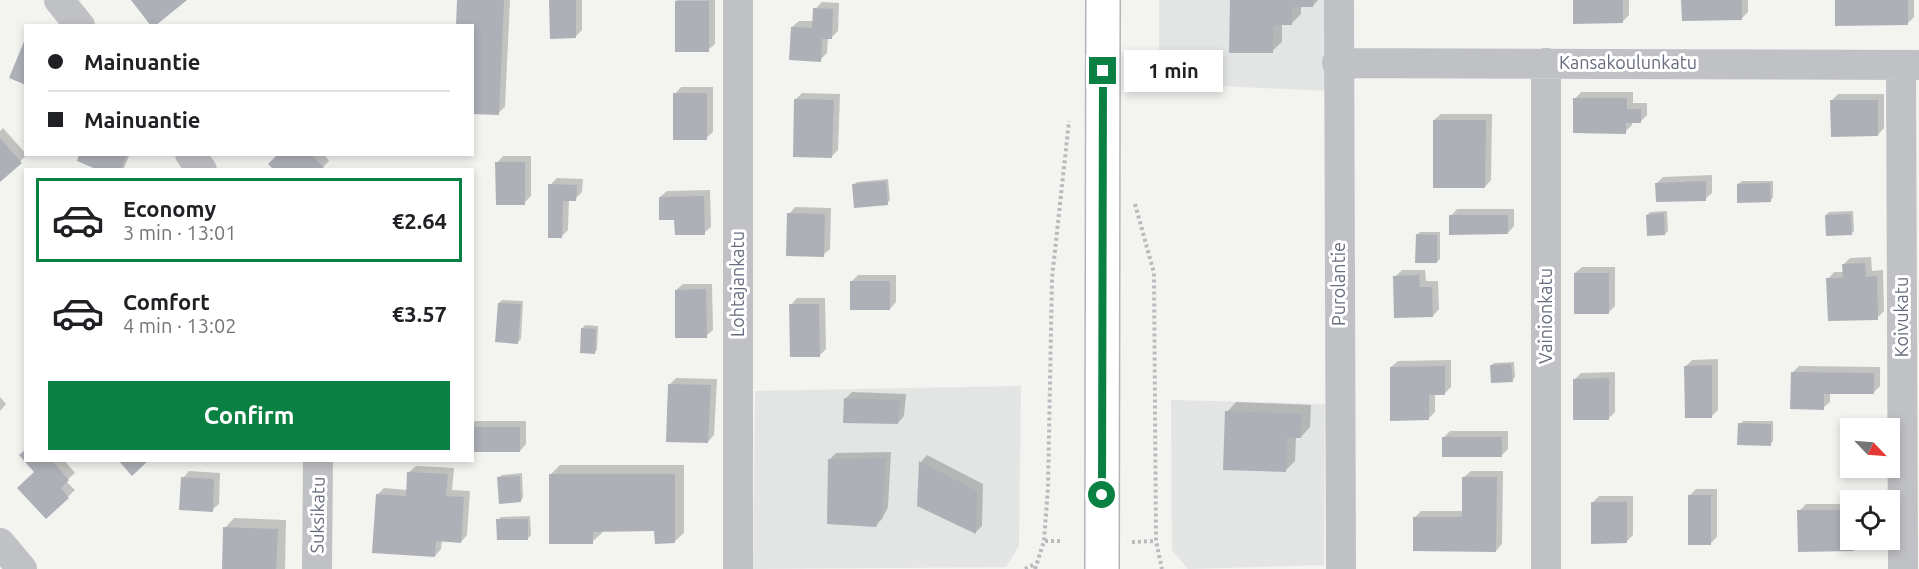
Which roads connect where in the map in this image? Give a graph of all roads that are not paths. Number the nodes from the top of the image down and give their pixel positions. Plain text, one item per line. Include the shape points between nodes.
1 (58, 0) edge
2 (738, 0) edge
3 (1103, 0) edge
4 (1339, 0) edge
5 (78, 24) edge
6 (1337, 63) junction
7 (1546, 63) junction
8 (1910, 65) edge
9 (318, 462) edge
10 (0, 543) edge
11 (22, 569) edge
12 (317, 569) edge
13 (738, 569) edge
14 (1102, 569) edge
15 (1341, 569) edge
16 (1546, 569) edge
17 (1903, 569) edge

1 - 5 street
2 - 13 street, Lohtajankatu
3 - 14 main road
4 - 6 street, Purolantie
6 - 7 street, Kansakoulunkatu
6 - 15 street, Purolantie
7 - 8 street, Kansakoulunkatu
7 - 16 street, Vainionkatu
8 - 17 street, Koivukatu
9 - 12 street, Suksikatu
10 - 11 street

